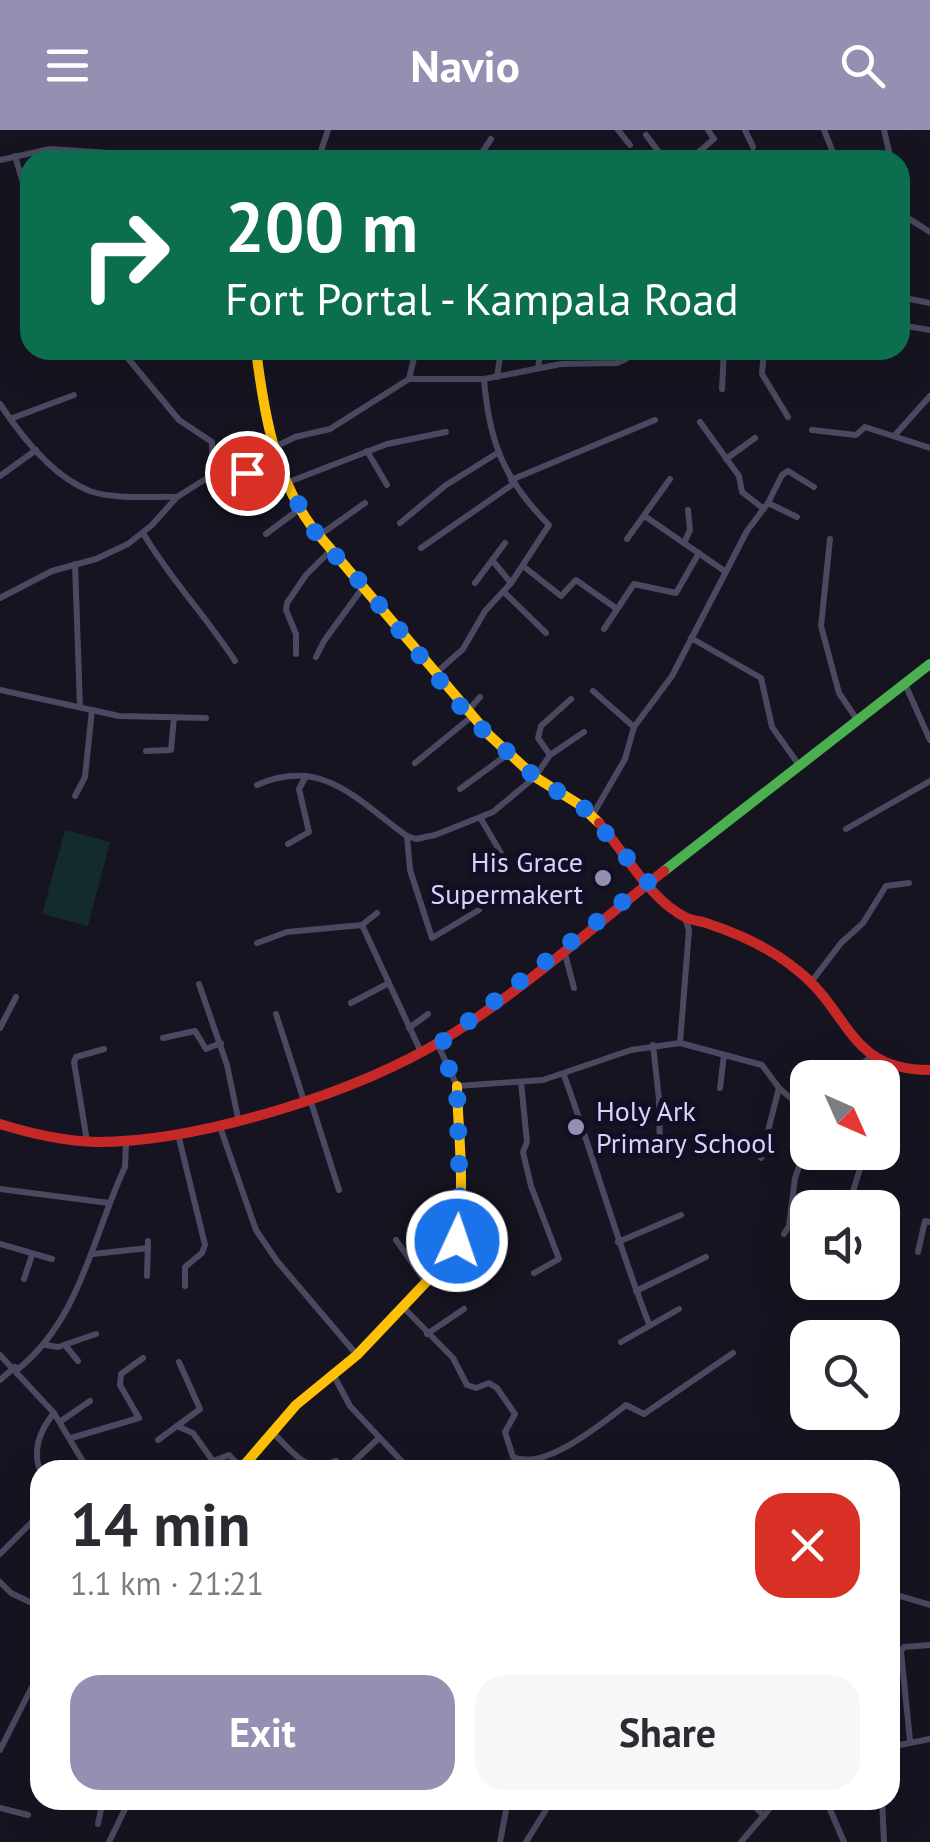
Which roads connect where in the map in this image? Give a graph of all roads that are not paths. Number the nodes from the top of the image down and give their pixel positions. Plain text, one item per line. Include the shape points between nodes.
1 (618, 130) edge
2 (708, 130) edge
3 (744, 130) edge
4 (646, 135) dead end
5 (491, 139) dead end
6 (630, 145) dead end
7 (753, 147) dead end
8 (484, 150) edge
9 (657, 150) edge
10 (701, 150) edge
11 (20, 155) edge
12 (16, 156) junction
13 (0, 160) edge
14 (20, 170) edge
15 (130, 360) edge
16 (258, 360) edge
17 (416, 360) edge
18 (499, 360) edge
19 (539, 360) edge
20 (624, 360) edge
21 (723, 360) edge
22 (763, 360) edge
23 (538, 368) junction
24 (497, 377) junction
25 (409, 379) junction
26 (484, 379) junction
27 (722, 389) dead end
28 (74, 395) dead end
29 (930, 396) edge
30 (0, 404) edge
31 (788, 417) dead end
32 (10, 419) junction
33 (655, 420) dead end
34 (700, 422) dead end
35 (812, 430) dead end
36 (446, 432) dead end
37 (895, 435) junction
38 (755, 438) dead end
39 (273, 448) junction
40 (930, 448) edge
41 (36, 450) junction
42 (367, 451) junction
43 (498, 452) junction
44 (726, 459) junction
45 (212, 475) junction
46 (0, 476) edge
47 (670, 480) dead end
48 (512, 482) junction
49 (286, 483) junction
50 (387, 485) dead end
51 (814, 486) dead end
52 (177, 497) junction
53 (364, 503) dead end
54 (766, 506) junction
55 (298, 510) junction
56 (688, 510) dead end
57 (646, 517) junction
58 (797, 518) dead end
59 (400, 524) dead end
60 (143, 533) junction
61 (266, 534) dead end
62 (318, 537) junction
63 (626, 539) dead end
64 (830, 539) dead end
65 (505, 543) dead end
66 (684, 543) junction
67 (422, 548) dead end
68 (330, 551) junction
69 (699, 553) junction
70 (492, 560) junction
71 (74, 564) junction
72 (523, 566) junction
73 (726, 572) junction
74 (475, 583) dead end
75 (511, 583) junction
76 (364, 586) junction
77 (504, 592) junction
78 (0, 598) edge
79 (617, 610) junction
80 (604, 629) dead end
81 (546, 633) dead end
82 (691, 638) junction
83 (296, 654) dead end
84 (316, 656) dead end
85 (235, 661) dead end
86 (929, 668) edge
87 (436, 673) junction
88 (905, 684) junction
89 (0, 690) edge
90 (593, 691) dead end
91 (480, 697) dead end
92 (571, 699) dead end
93 (80, 707) junction
94 (92, 710) junction
95 (468, 716) junction
96 (174, 717) junction
97 (206, 718) dead end
98 (858, 721) junction
99 (634, 727) junction
100 (584, 732) dead end
101 (930, 740) edge
102 (146, 751) dead end
103 (510, 753) junction
104 (550, 755) junction
105 (415, 763) dead end
106 (799, 766) junction
107 (306, 776) junction
108 (535, 777) junction
109 (928, 782) edge
110 (257, 785) dead end
111 (460, 789) dead end
112 (930, 794) edge
113 (75, 796) dead end
114 (592, 816) junction
115 (481, 819) junction
116 (846, 828) dead end
117 (407, 836) junction
118 (288, 844) dead end
119 (501, 854) dead end
120 (648, 882) junction
121 (909, 882) dead end
122 (479, 910) dead end
123 (377, 913) dead end
124 (685, 917) junction
125 (362, 924) junction
126 (257, 942) dead end
127 (564, 949) junction
128 (812, 981) junction
129 (198, 984) dead end
130 (386, 984) junction
131 (574, 988) dead end
132 (16, 997) dead end
133 (351, 1003) dead end
134 (276, 1014) dead end
135 (428, 1014) dead end
136 (0, 1028) edge
137 (408, 1028) junction
138 (162, 1038) dead end
139 (680, 1042) junction
140 (220, 1043) junction
141 (438, 1045) junction
142 (653, 1045) junction
143 (104, 1048) dead end
144 (422, 1054) junction
145 (724, 1055) junction
146 (873, 1056) junction
147 (867, 1060) edge
148 (881, 1060) edge
149 (900, 1069) edge
150 (930, 1070) edge
151 (564, 1076) junction
152 (521, 1082) junction
153 (457, 1086) junction
154 (720, 1088) dead end
155 (779, 1088) junction
156 (790, 1095) edge
157 (307, 1100) junction
158 (238, 1118) junction
159 (0, 1124) edge
160 (219, 1124) junction
161 (178, 1134) junction
162 (87, 1140) junction
163 (126, 1143) junction
164 (660, 1152) dead end
165 (761, 1158) dead end
166 (799, 1170) edge
167 (0, 1189) edge
168 (339, 1190) dead end
169 (109, 1203) junction
170 (681, 1215) dead end
171 (930, 1222) edge
172 (784, 1234) dead end
173 (396, 1240) dead end
174 (617, 1242) junction
175 (0, 1244) edge
176 (918, 1252) dead end
177 (92, 1254) junction
178 (32, 1255) junction
179 (706, 1256) dead end
180 (52, 1259) dead end
181 (534, 1273) dead end
182 (147, 1276) dead end
183 (24, 1279) dead end
184 (425, 1282) junction
185 (185, 1286) dead end
186 (636, 1290) junction
187 (402, 1306) junction
188 (679, 1308) dead end
189 (464, 1309) dead end
190 (649, 1324) junction
191 (96, 1334) dead end
192 (427, 1334) junction
193 (621, 1342) dead end
194 (65, 1345) junction
195 (45, 1346) junction
196 (734, 1352) dead end
197 (0, 1355) edge
198 (358, 1355) junction
199 (143, 1358) dead end
200 (78, 1361) dead end
201 (179, 1362) dead end
202 (16, 1369) junction
203 (333, 1374) junction
204 (0, 1380) edge
205 (90, 1400) dead end
206 (54, 1413) junction
207 (60, 1422) junction
208 (177, 1426) junction
209 (273, 1433) junction
210 (71, 1438) junction
211 (379, 1438) junction
212 (158, 1440) dead end
213 (38, 1460) edge
214 (83, 1460) edge
215 (212, 1460) edge
216 (249, 1460) edge
217 (302, 1460) edge
218 (356, 1460) edge
219 (400, 1460) edge
220 (519, 1460) edge
221 (531, 1460) edge
222 (30, 1524) edge
223 (0, 1554) edge
224 (0, 1582) edge
225 (900, 1597) edge
226 (30, 1602) edge
227 (930, 1606) edge
228 (930, 1645) edge
229 (30, 1691) edge
230 (930, 1738) edge
231 (910, 1742) junction
232 (900, 1744) edge
233 (0, 1750) edge
234 (0, 1808) edge
235 (101, 1810) edge
236 (125, 1810) edge
237 (506, 1810) edge
238 (546, 1810) edge
239 (758, 1810) edge
240 (769, 1810) edge
241 (830, 1810) edge
242 (882, 1810) edge
243 (28, 1815) dead end
244 (764, 1816) junction
245 (98, 1824) dead end
246 (109, 1842) edge
247 (500, 1842) edge
248 (526, 1842) edge
249 (741, 1842) edge
250 (844, 1842) edge
251 (884, 1842) edge

1 - 6 street
2 - 10 street via 714,139
3 - 7 street
4 - 9 street
5 - 8 street
11 - 12 street
12 - 13 street
12 - 14 street
15 - 45 street via 179,420 212,442
16 - 39 street
17 - 25 street
18 - 24 street
19 - 23 street
20 - 23 street
21 - 27 street
22 - 31 street via 762,374
23 - 24 street
24 - 26 street
25 - 26 street
25 - 39 street via 330,429
26 - 43 street
28 - 32 street
29 - 37 street
30 - 32 street
32 - 41 street
33 - 48 street
34 - 44 street
35 - 37 street via 856,435 865,427
36 - 42 street
37 - 40 street
38 - 44 street
39 - 49 street
41 - 46 street
41 - 52 street via 90,490
42 - 49 street
42 - 50 street
43 - 48 street
43 - 59 street
44 - 54 street via 742,492
45 - 49 street via 247,473
45 - 52 street
47 - 57 street
48 - 67 street
48 - 72 street via 549,525
49 - 55 street
51 - 54 street via 788,471
52 - 60 street
53 - 62 street
54 - 58 street
54 - 73 street
55 - 61 street
55 - 62 street
56 - 66 street
57 - 63 street
57 - 66 street
60 - 71 street
60 - 85 street
62 - 68 street
64 - 98 street via 821,626 839,693
65 - 70 street
66 - 69 street
68 - 76 street
68 - 83 street via 287,603
69 - 73 street
69 - 79 street via 676,593 634,584
70 - 74 street
70 - 75 street
71 - 78 street
71 - 93 street
72 - 75 street
72 - 79 street via 561,596 576,580
73 - 82 street
75 - 77 street
76 - 84 street
76 - 87 street
77 - 81 street
77 - 87 street
79 - 80 street
82 - 99 street
82 - 106 street via 761,678 772,727
86 - 88 street
87 - 95 street
88 - 98 street
88 - 101 street
89 - 93 street
90 - 99 street
91 - 95 street
92 - 104 street via 541,726 538,738
93 - 94 street
94 - 96 street
94 - 113 street via 85,777
95 - 103 street
95 - 105 street
96 - 97 street
96 - 102 street via 171,750
98 - 106 street
99 - 114 street via 625,759
100 - 104 street
103 - 108 street
103 - 111 street
104 - 108 street
106 - 120 street
107 - 110 street
107 - 117 street via 345,789
107 - 118 street via 299,789 309,832
108 - 114 street
108 - 115 street
109 - 112 street
109 - 116 street
114 - 120 street
115 - 117 street via 435,835
115 - 119 street
117 - 122 street via 410,870 432,938
120 - 124 street
120 - 127 street
121 - 128 street via 886,886
123 - 125 street
124 - 128 street via 758,948
124 - 139 street
125 - 126 street
125 - 130 street
127 - 131 street
127 - 141 street
128 - 146 street via 846,1033
129 - 140 street
130 - 133 street
130 - 137 street
132 - 136 street
134 - 157 street
135 - 137 street
137 - 144 street
138 - 140 street via 195,1031 206,1048
139 - 142 street
139 - 145 street
140 - 158 street
141 - 144 street
141 - 153 street
142 - 151 street
142 - 164 street
143 - 162 street via 74,1062
144 - 157 street
145 - 154 street
145 - 155 street via 762,1065
146 - 147 street
146 - 148 street
149 - 150 street
151 - 152 street
151 - 174 street
152 - 153 street
152 - 181 street via 523,1152 559,1259
153 - 184 street via 457,1241
155 - 156 street
155 - 165 street
157 - 158 street
157 - 168 street
158 - 160 street
159 - 162 street
160 - 161 street
160 - 198 street via 256,1230
161 - 163 street
161 - 185 street via 205,1246 185,1267
162 - 163 street
163 - 169 street via 125,1167
166 - 172 street
167 - 169 street
169 - 177 street
170 - 174 street
171 - 176 street via 925,1221
173 - 184 street
174 - 186 street
175 - 178 street
177 - 182 street via 148,1245
177 - 195 street
178 - 180 street
178 - 183 street
179 - 186 street
184 - 187 street
186 - 190 street
187 - 192 street
187 - 198 street
188 - 190 street
189 - 192 street
190 - 193 street
191 - 194 street
192 - 220 street via 453,1358 467,1385 490,1382 497,1388 515,1414 505,1432
194 - 195 street
194 - 200 street
195 - 202 street
196 - 221 street via 644,1414 626,1406 551,1455
197 - 202 street
198 - 203 street
199 - 210 street via 121,1374 120,1385 139,1418
201 - 208 street via 201,1405
202 - 204 street
202 - 206 street
203 - 209 street
203 - 211 street
205 - 207 street
206 - 207 street
206 - 213 street via 42,1431
207 - 210 street
208 - 212 street
208 - 215 street via 193,1433
209 - 216 street
209 - 217 street
210 - 214 street
211 - 218 street
211 - 219 street
222 - 223 street
224 - 226 street
225 - 227 street
228 - 231 street via 901,1650
229 - 233 street
230 - 231 street
231 - 232 street
234 - 243 street
235 - 245 street
236 - 246 street
237 - 247 street
238 - 248 street
239 - 244 street
240 - 244 street
241 - 250 street
242 - 251 street
244 - 249 street

